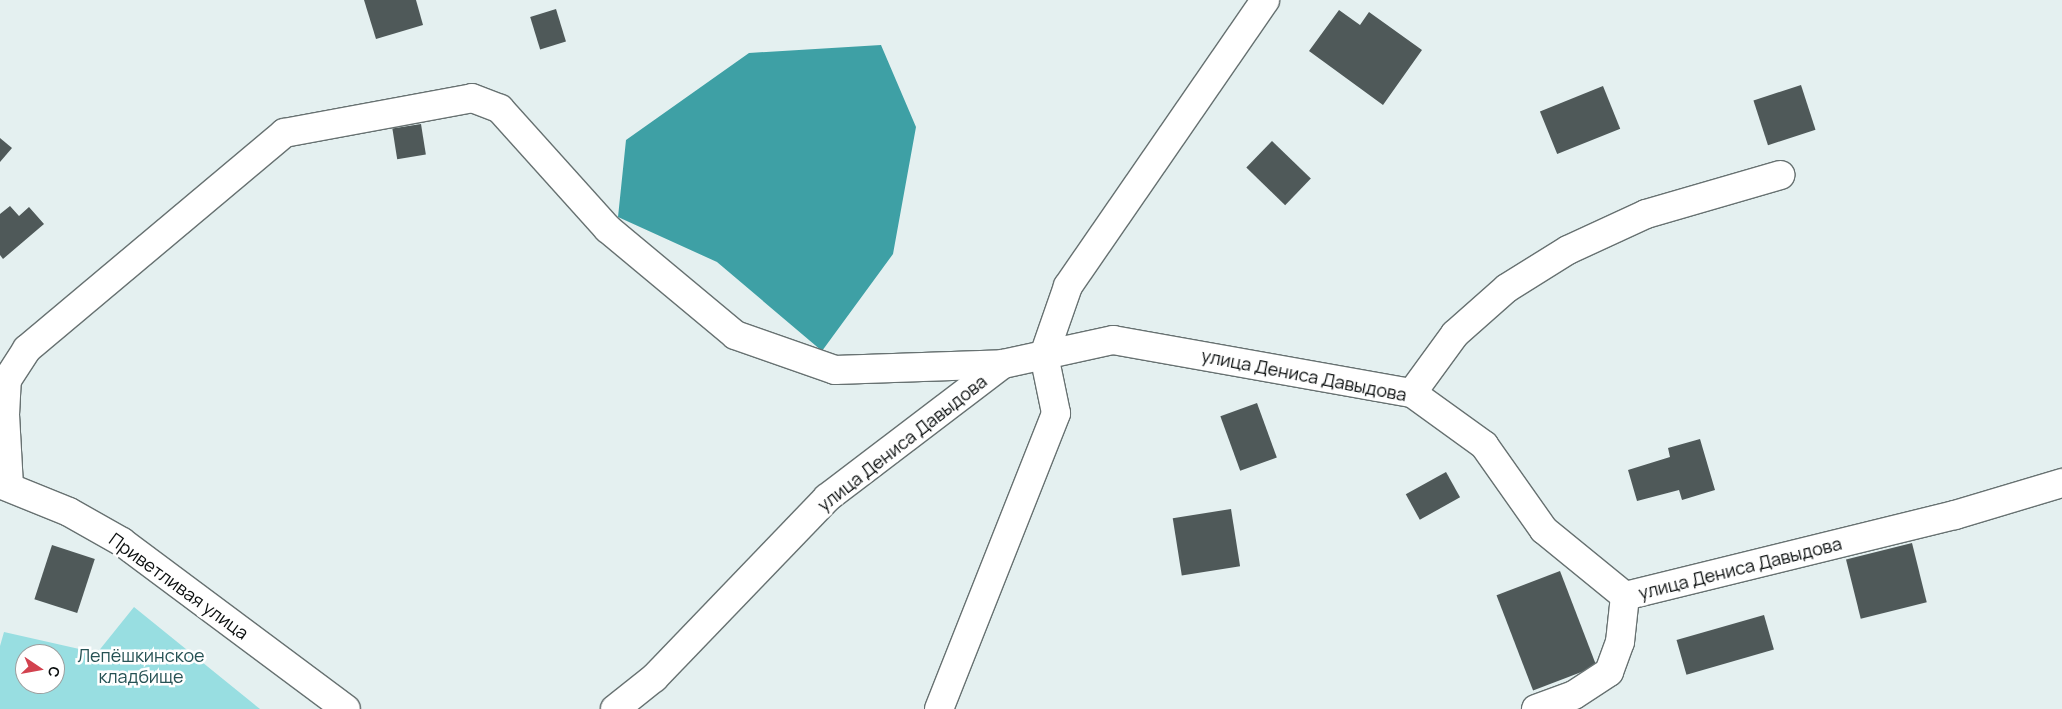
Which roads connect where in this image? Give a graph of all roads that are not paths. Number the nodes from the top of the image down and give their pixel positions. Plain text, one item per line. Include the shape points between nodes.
1 (1265, 0) edge
2 (1780, 175) dead end
3 (1044, 355) junction
4 (1003, 364) junction
5 (1412, 393) junction
6 (2062, 483) edge
7 (5, 485) edge
8 (1625, 596) junction
9 (346, 709) edge
10 (614, 709) edge
11 (938, 709) edge
12 (1536, 709) edge

1 - 3 street via 1068,286
2 - 5 street via 1646,214 1568,250 1507,288 1455,334
3 - 4 street, улица Дениса Давыдова
3 - 5 street, улица Дениса Давыдова via 1113,340
3 - 11 street via 1056,413
4 - 7 street via 835,370 735,335 608,229 500,109 472,98 284,133 261,152 26,349 8,380 4,415
4 - 10 street, улица Дениса Давыдова via 827,498 654,678
5 - 8 street, улица Дениса Давыдова via 1484,445 1544,530
6 - 8 street, улица Дениса Давыдова via 1955,515
7 - 9 street, Приветливая улица via 68,512 122,542
8 - 12 street via 1620,642 1610,672 1574,695

